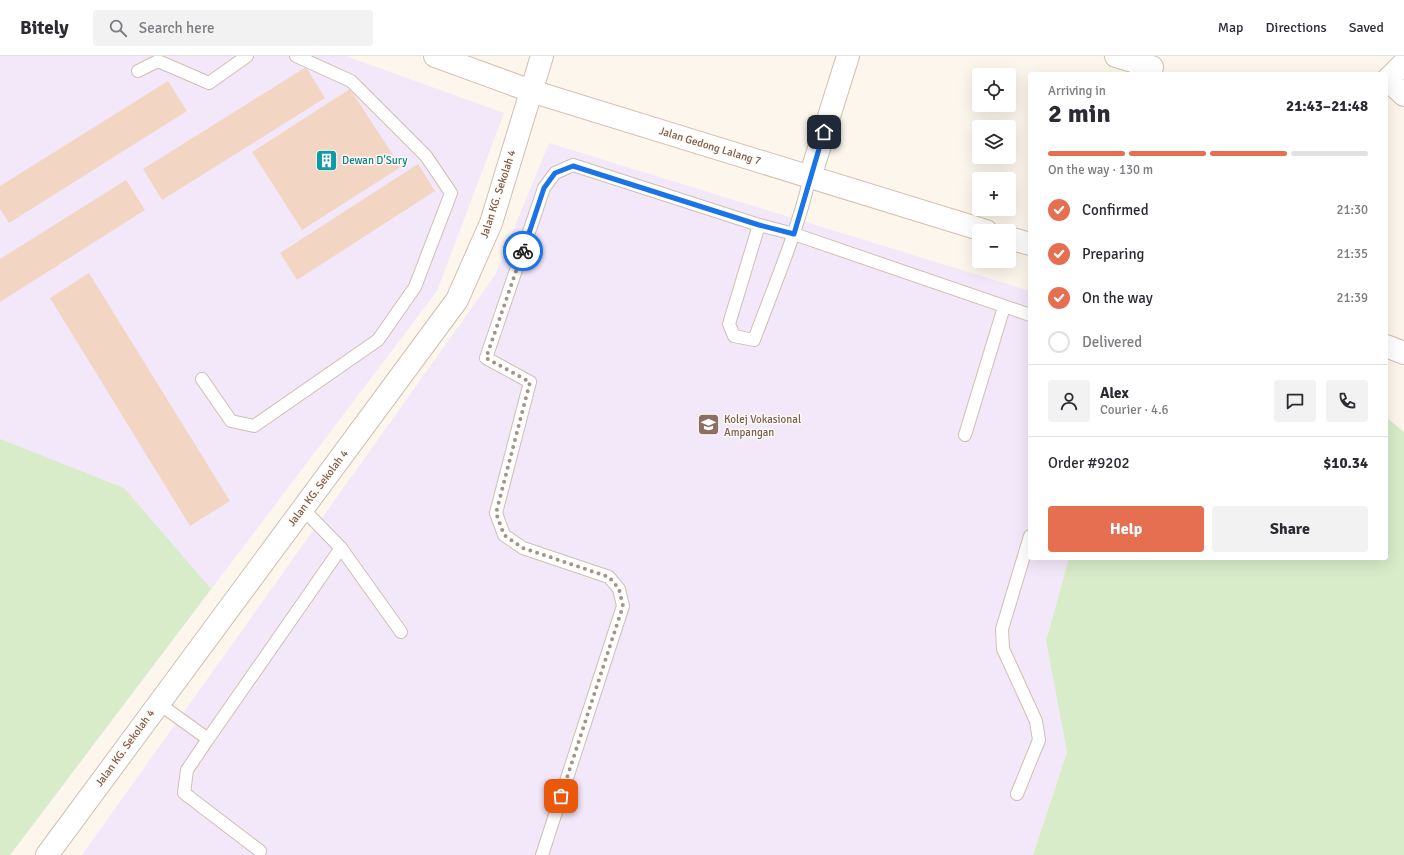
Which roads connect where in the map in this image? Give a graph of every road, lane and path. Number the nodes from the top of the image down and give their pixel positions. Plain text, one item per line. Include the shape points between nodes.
1 (247, 56) edge
2 (296, 56) edge
3 (435, 56) edge
4 (542, 56) edge
5 (848, 56) edge
6 (1116, 56) edge
7 (1404, 63) edge
8 (1155, 66) edge
9 (138, 71) dead end
10 (1388, 79) edge
11 (1388, 81) edge
12 (531, 91) junction
13 (1404, 95) edge
14 (810, 177) junction
15 (759, 225) junction
16 (972, 227) edge
17 (794, 234) junction
18 (1016, 240) edge
19 (1028, 243) edge
20 (1004, 307) junction
21 (1028, 314) edge
22 (1388, 347) edge
23 (1404, 353) edge
24 (202, 379) dead end
25 (965, 434) dead end
26 (302, 508) junction
27 (1028, 543) edge
28 (341, 548) junction
29 (401, 632) dead end
30 (158, 703) junction
31 (208, 740) junction
32 (1017, 794) dead end
33 (260, 850) dead end
34 (47, 855) edge
35 (542, 855) edge

1 - 9 lane via 209,83 158,61
2 - 24 lane via 352,81 426,156 451,193 415,287 378,340 254,426 231,421
3 - 12 street, Jalan Gedong Lalang 7
4 - 12 street, Jalan KG. Sekolah 4
5 - 14 street
6 - 8 street
7 - 10 street
11 - 13 street
12 - 14 street, Jalan Gedong Lalang 7
12 - 26 street, Jalan KG. Sekolah 4 via 491,223 457,300
14 - 16 street, Jalan Gedong Lalang 7
14 - 17 lane
15 - 17 lane
15 - 17 lane via 730,324 734,336 754,340
15 - 35 lane via 573,166 555,173 544,188 486,358 530,382 496,513 504,535 523,548 609,577 619,589 623,606
17 - 20 lane
18 - 19 street
20 - 21 lane
20 - 25 lane
22 - 23 street
26 - 28 lane
26 - 30 street, Jalan KG. Sekolah 4
27 - 32 lane via 1002,630 1003,649 1036,721 1039,740
28 - 29 lane
28 - 31 lane
30 - 31 lane
30 - 34 street, Jalan KG. Sekolah 4
31 - 33 lane via 187,770 184,794

